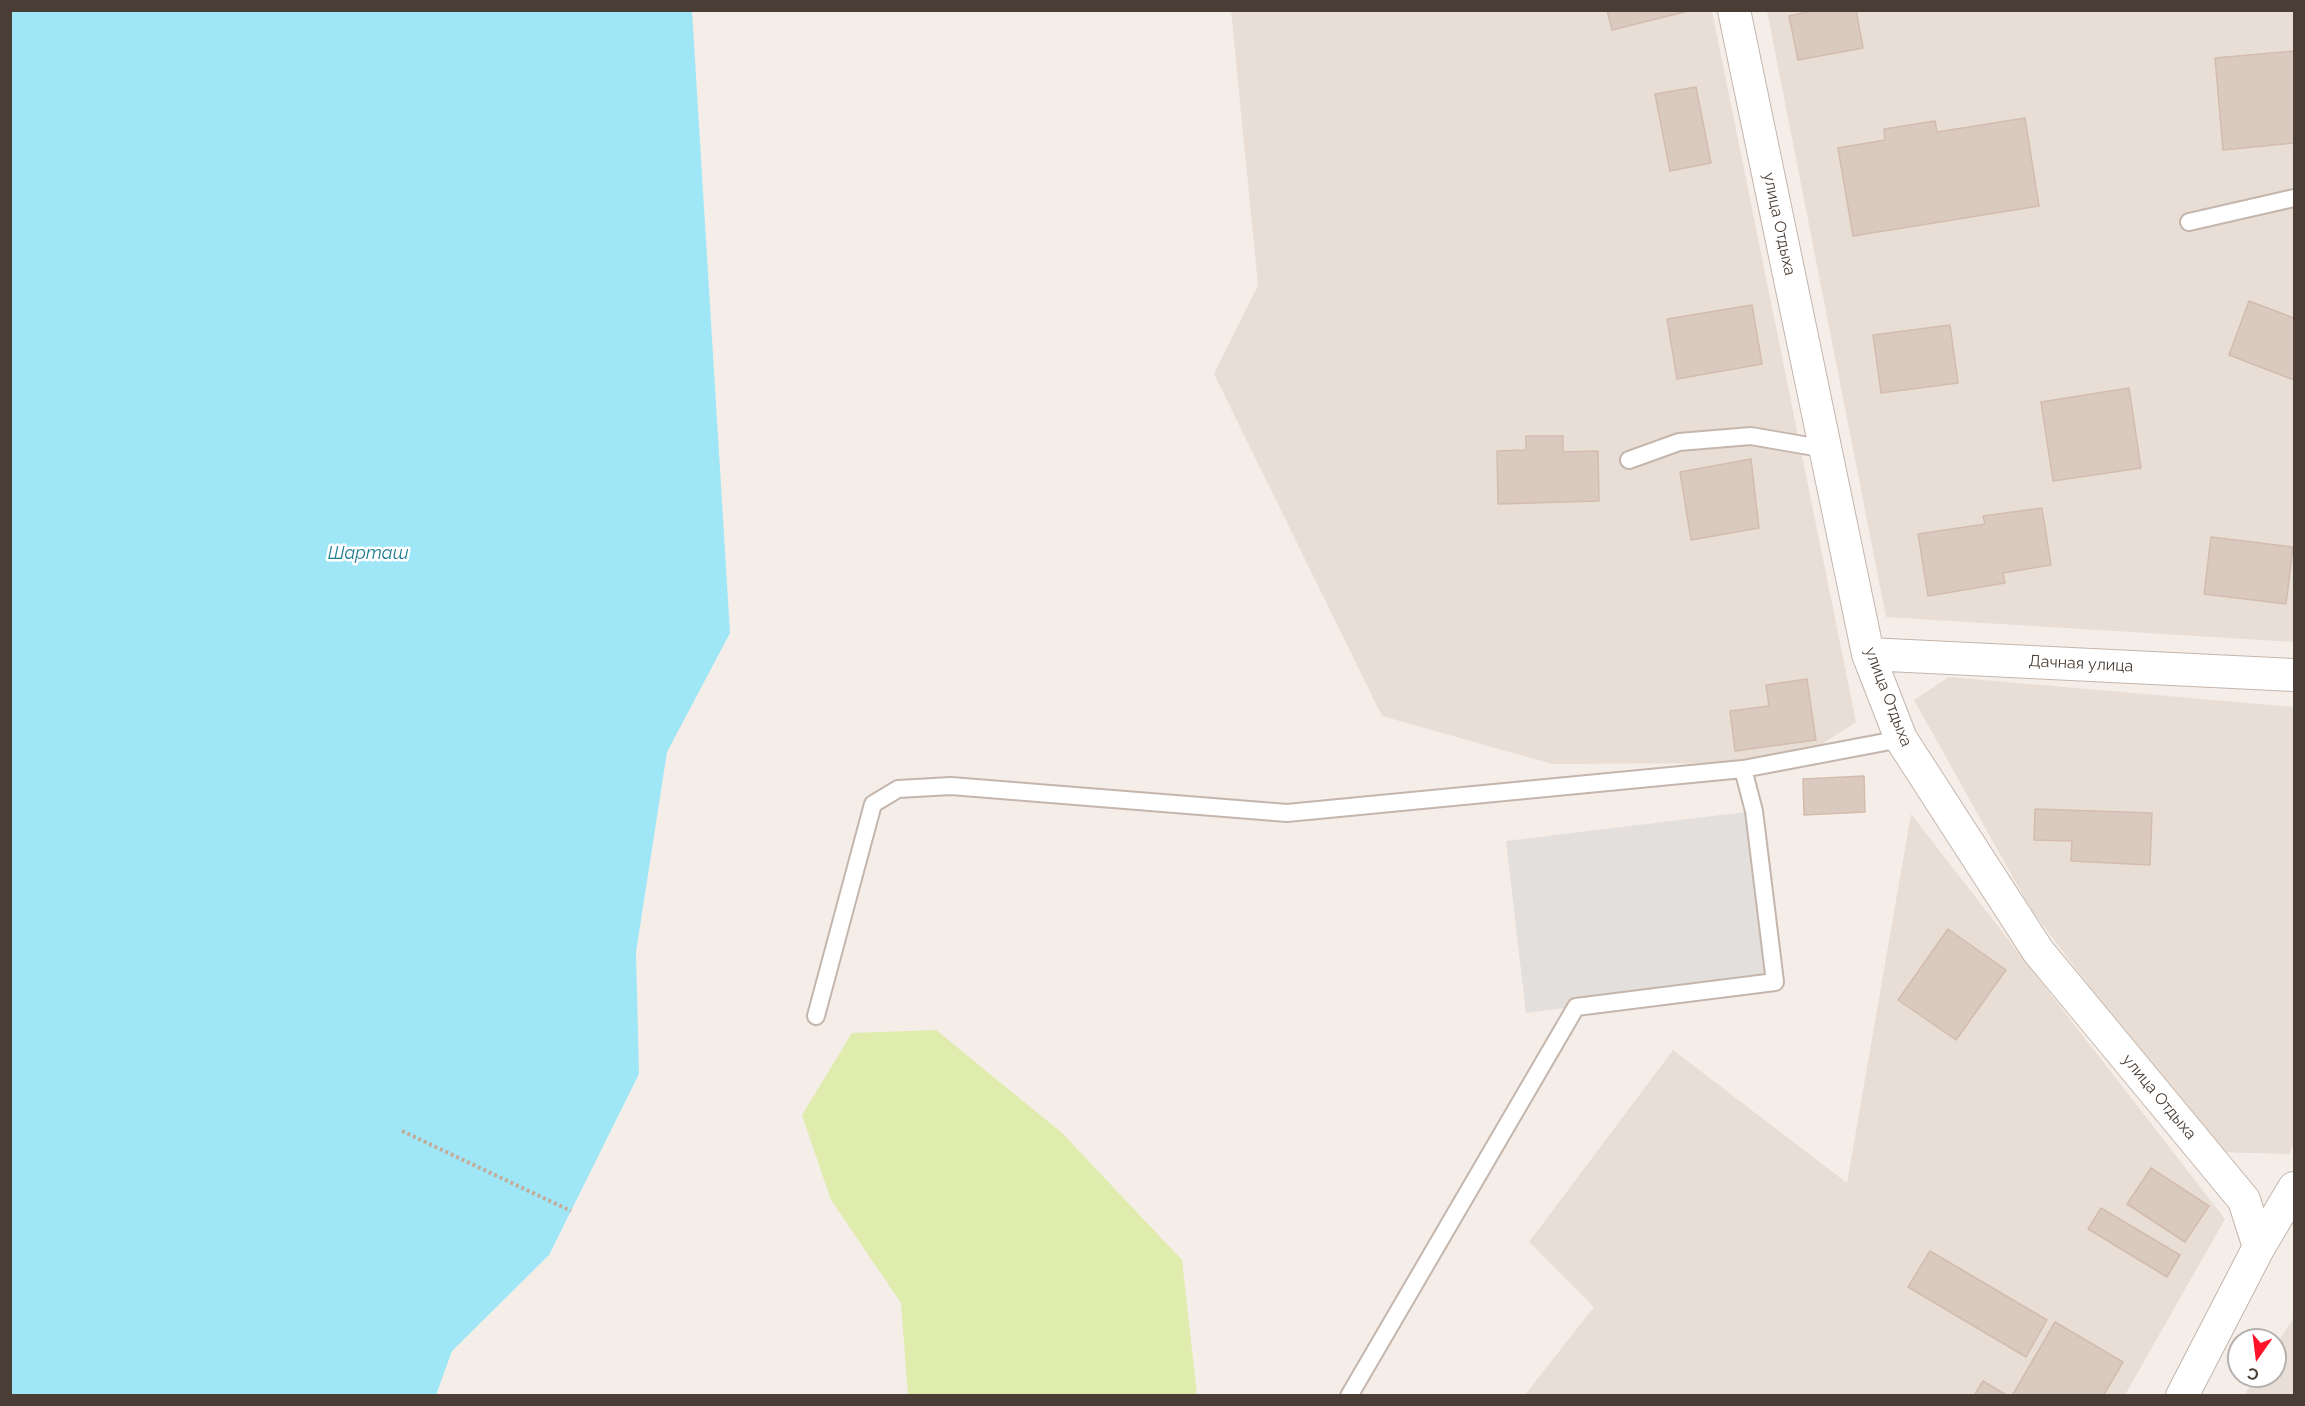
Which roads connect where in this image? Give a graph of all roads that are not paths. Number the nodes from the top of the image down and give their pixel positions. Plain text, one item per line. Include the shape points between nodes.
1 (1734, 10) edge
2 (2295, 198) edge
3 (2189, 222) dead end
4 (1826, 449) junction
5 (1629, 460) dead end
6 (1868, 654) junction
7 (2295, 675) edge
8 (1901, 739) junction
9 (1743, 769) junction
10 (816, 1016) dead end
11 (2295, 1188) edge
12 (2259, 1246) junction
13 (1349, 1395) edge
14 (2182, 1395) edge

1 - 4 street, улица Отдыха
2 - 3 lane
4 - 5 lane via 1751,436 1679,442
4 - 6 street, улица Отдыха
6 - 7 street, Дачная улица
6 - 8 street, улица Отдыха
8 - 9 lane
8 - 12 street, улица Отдыха via 2038,951 2244,1200
9 - 10 lane via 1287,813 951,786 898,789 873,804
9 - 13 lane via 1754,811 1775,982 1576,1007
11 - 12 street
12 - 14 street

